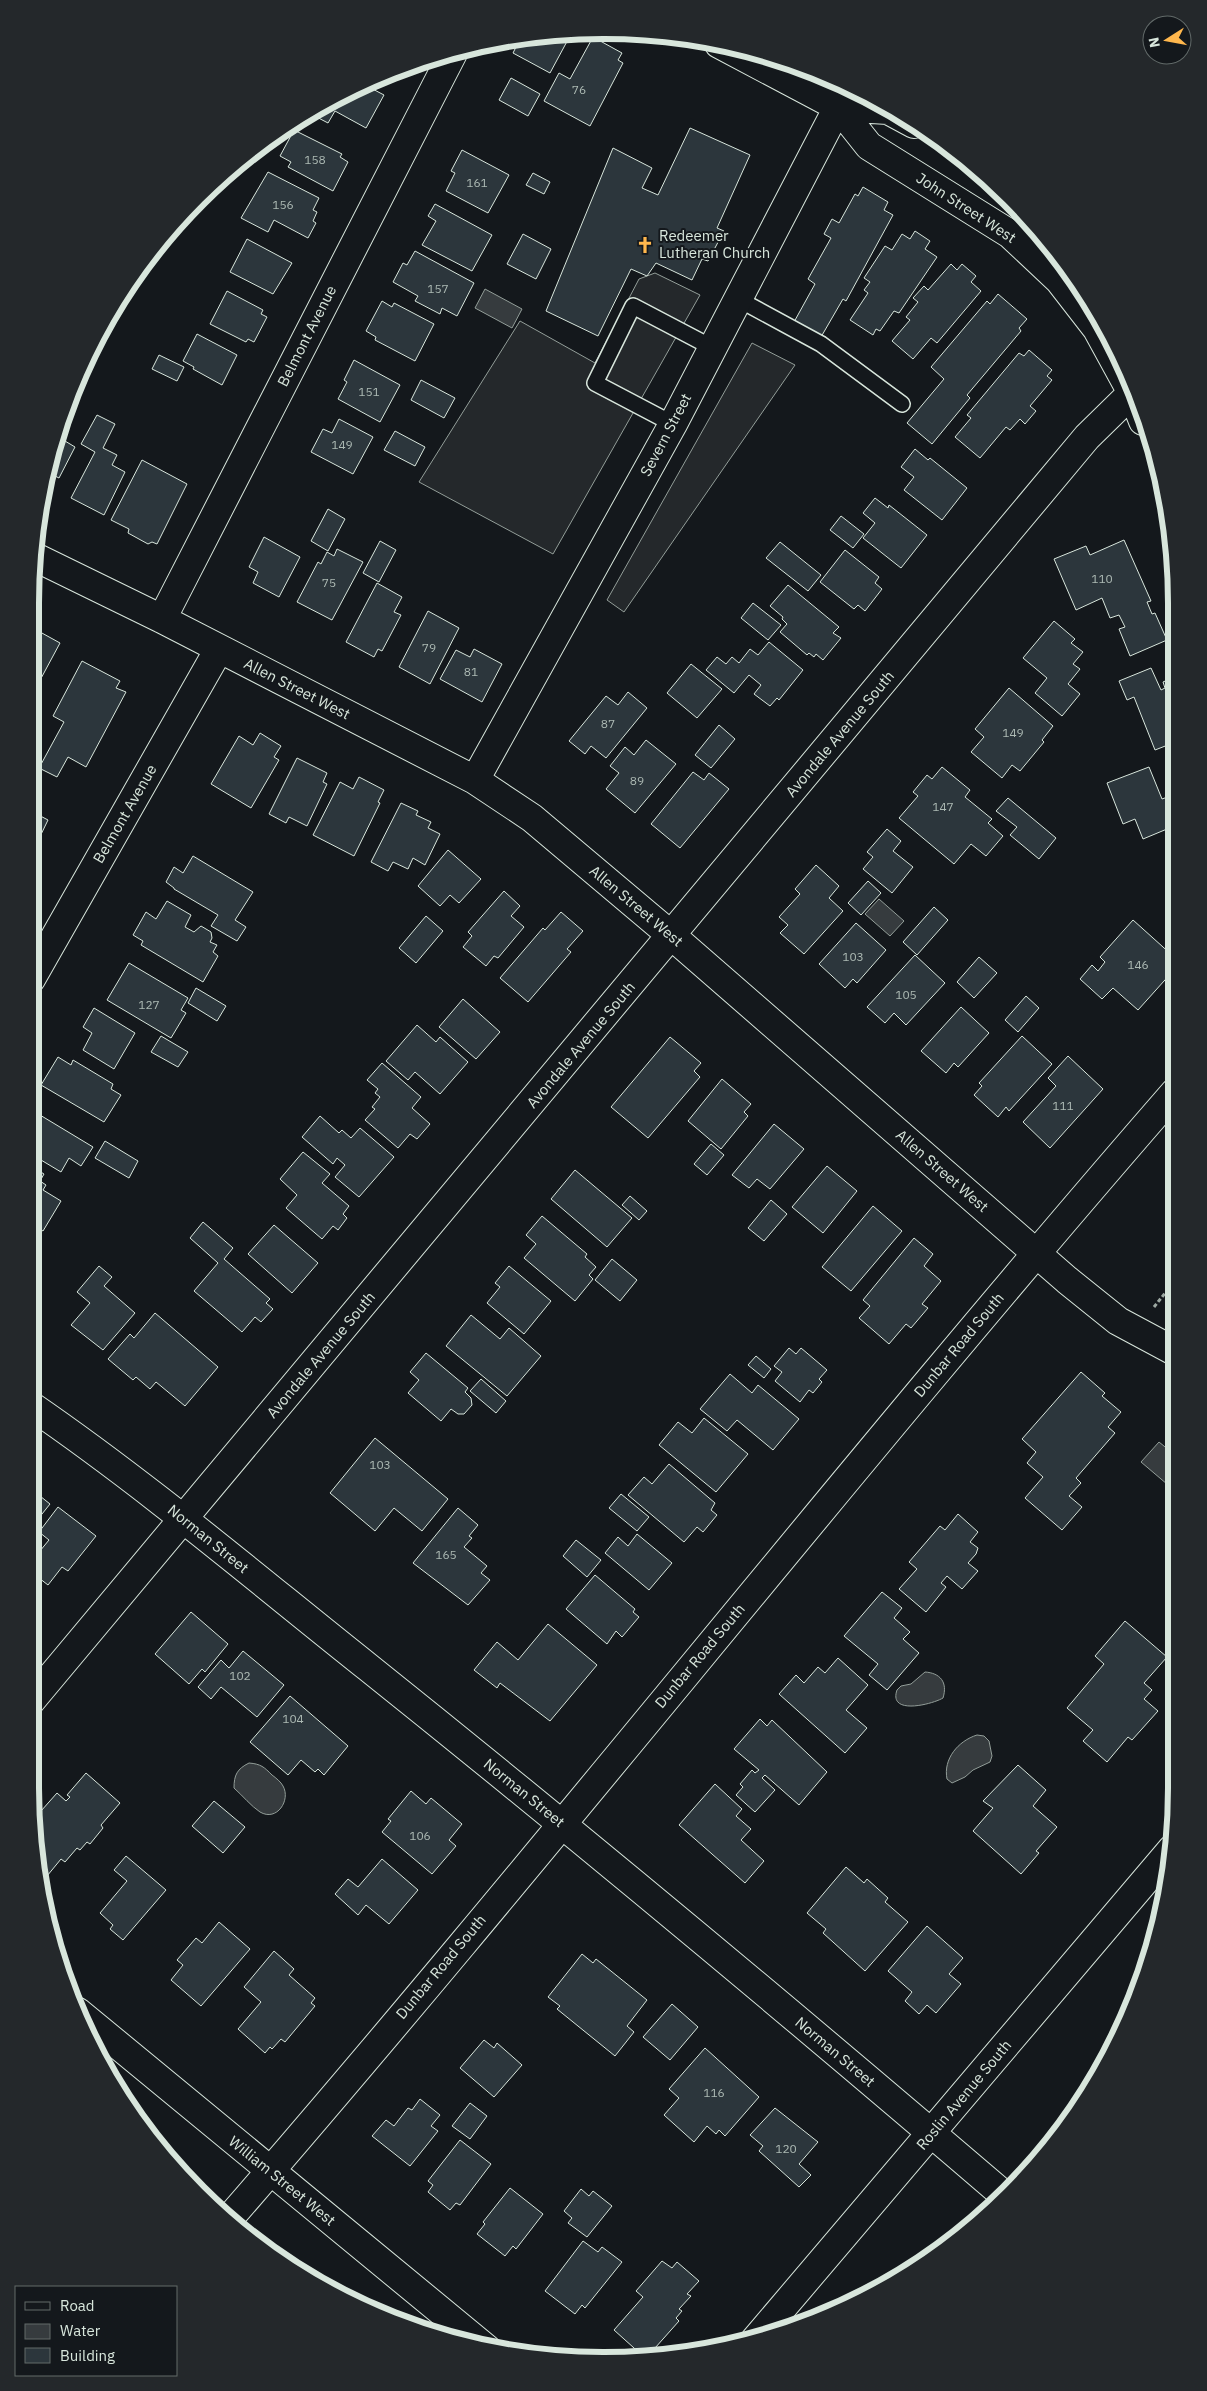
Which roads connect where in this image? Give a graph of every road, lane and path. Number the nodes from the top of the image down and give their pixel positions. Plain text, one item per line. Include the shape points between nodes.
1 (757, 60) edge
2 (449, 61) edge
3 (843, 97) edge
4 (866, 104) edge
5 (738, 299) junction
6 (1098, 331) edge
7 (713, 348) junction
8 (1129, 397) edge
9 (902, 404) dead end
10 (673, 424) junction
11 (41, 560) edge
12 (162, 619) junction
13 (219, 649) junction
14 (475, 780) junction
15 (672, 936) junction
16 (39, 965) edge
17 (1168, 1100) edge
18 (1035, 1252) junction
19 (1168, 1348) edge
20 (39, 1411) edge
21 (183, 1519) junction
22 (39, 1691) edge
23 (562, 1823) junction
24 (1163, 1859) edge
25 (90, 2022) edge
26 (931, 2133) junction
27 (270, 2172) junction
28 (999, 2191) edge
29 (233, 2214) edge
30 (765, 2328) edge
31 (473, 2337) edge

1 - 3 street, John Street West
2 - 12 street, Belmont Avenue
3 - 4 street, John Street West
3 - 5 street, Severn Street
3 - 6 street, John Street West via 869,146 1010,234 1059,280
5 - 7 street, Severn Street
5 - 9 lane via 821,344
7 - 10 street, Severn Street
7 - 10 lane via 634,306 595,383
8 - 15 street, Avondale Avenue South via 1087,437
10 - 14 street, Severn Street
11 - 12 street, Allen Street West
12 - 13 street, Allen Street West
13 - 14 street, Allen Street West
13 - 16 street, Belmont Avenue
14 - 15 street, Allen Street West via 532,818
15 - 18 street, Allen Street West
15 - 21 street, Avondale Avenue South
17 - 18 street, Dunbar Road South
18 - 19 street, Allen Street West via 1118,1321
18 - 23 street, Dunbar Road South
20 - 21 street, Norman Street
21 - 22 street, Avondale Avenue South
21 - 23 street, Norman Street
23 - 26 street, Norman Street
23 - 27 street, Dunbar Road South
24 - 26 street, Roslin Avenue South
25 - 27 street, William Street West
26 - 28 street, Norman Street
26 - 30 street, Roslin Avenue South
27 - 29 street, Dunbar Road South
27 - 31 street, William Street West

